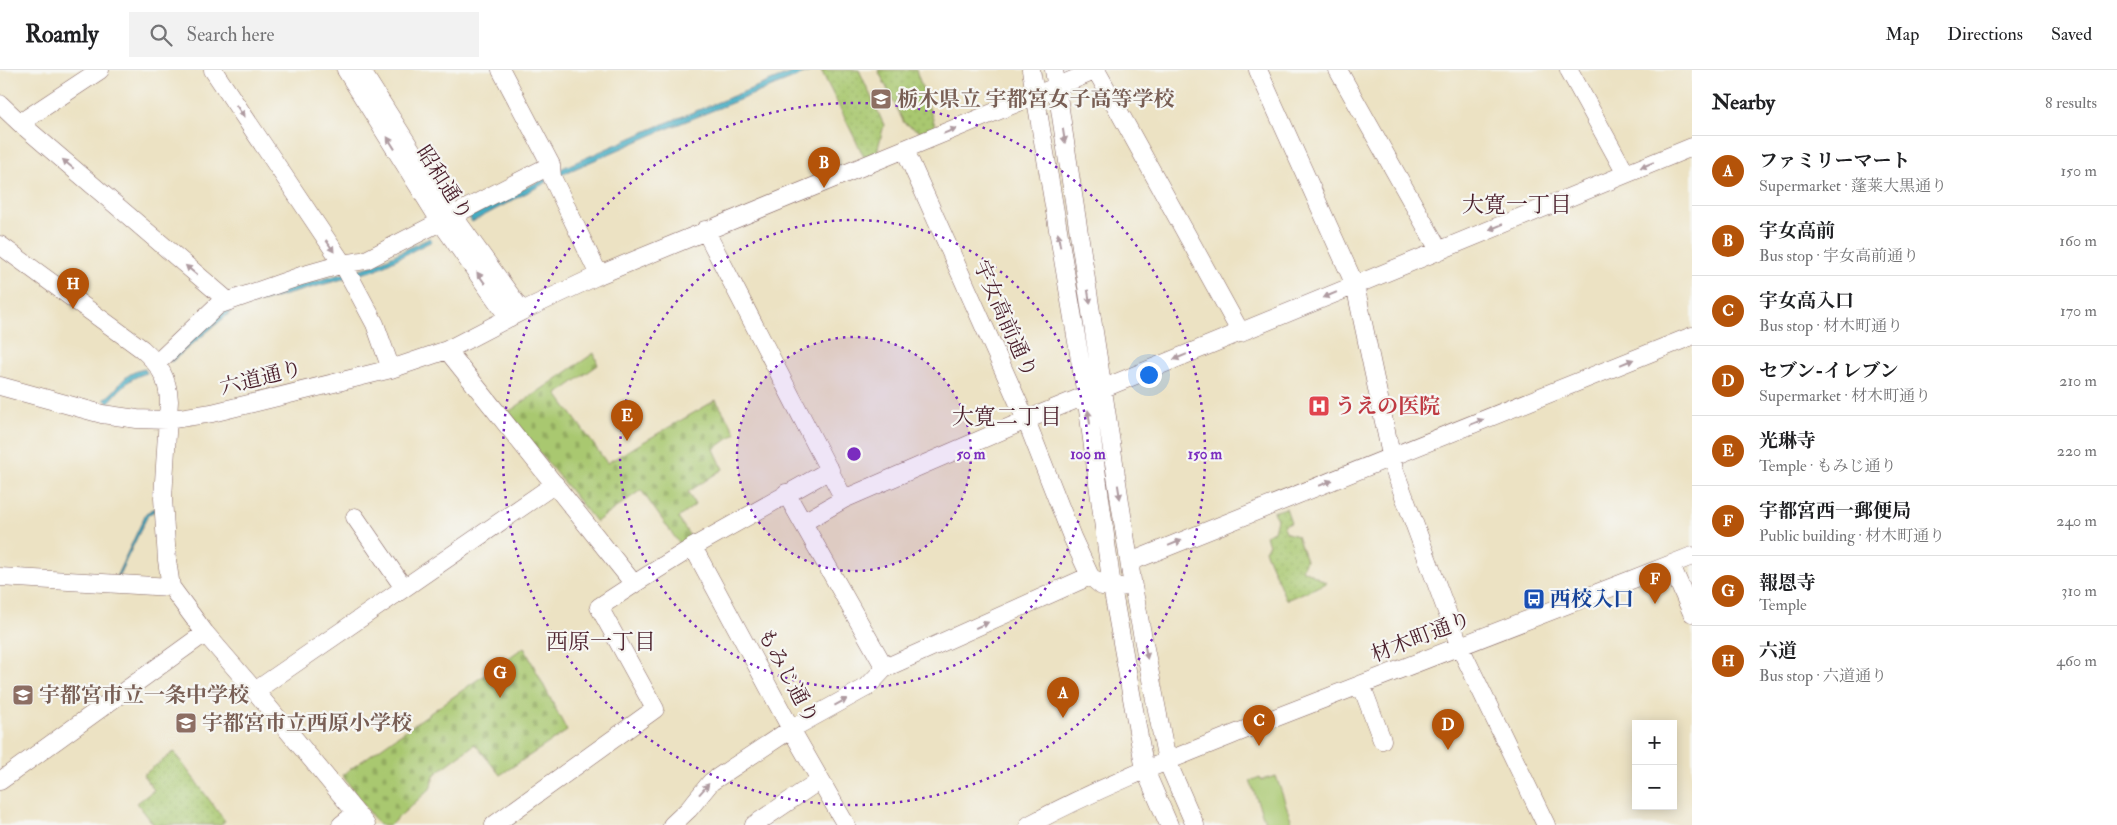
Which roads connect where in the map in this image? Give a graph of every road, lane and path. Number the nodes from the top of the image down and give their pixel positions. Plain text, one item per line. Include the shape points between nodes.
1 (100, 70) edge
2 (213, 70) edge
3 (346, 70) edge
4 (361, 70) edge
5 (502, 70) edge
6 (1031, 70) edge
7 (1054, 70) edge
8 (1096, 70) edge
9 (1258, 70) edge
10 (1338, 70) edge
11 (1569, 70) edge
12 (1057, 88) junction
13 (1035, 97) junction
14 (0, 104) edge
15 (20, 123) junction
16 (1692, 147) edge
17 (905, 150) junction
18 (551, 165) junction
19 (1626, 174) junction
20 (446, 218) junction
21 (705, 230) junction
22 (0, 245) edge
23 (1439, 250) junction
24 (343, 264) junction
25 (599, 275) junction
26 (1355, 285) junction
27 (228, 301) junction
28 (516, 314) junction
29 (1240, 333) junction
30 (1692, 336) edge
31 (446, 350) junction
32 (157, 363) junction
33 (391, 369) junction
34 (0, 386) edge
35 (1103, 388) junction
36 (1086, 395) junction
37 (167, 420) junction
38 (1026, 420) junction
39 (1391, 456) junction
40 (830, 470) junction
41 (555, 484) junction
42 (786, 493) junction
43 (844, 500) junction
44 (355, 517) dead end
45 (804, 522) junction
46 (693, 547) junction
47 (1692, 556) edge
48 (1130, 562) junction
49 (1671, 565) junction
50 (1090, 576) junction
51 (0, 577) edge
52 (634, 584) junction
53 (171, 587) junction
54 (1112, 587) junction
55 (1133, 587) junction
56 (404, 588) junction
57 (1692, 613) edge
58 (205, 633) junction
59 (1460, 647) junction
60 (885, 668) junction
61 (1361, 684) junction
62 (255, 691) junction
63 (791, 729) junction
64 (1382, 740) dead end
65 (1167, 761) junction
66 (1145, 770) junction
67 (820, 780) junction
68 (0, 781) edge
69 (361, 819) edge
70 (341, 825) edge
71 (494, 825) edge
72 (672, 825) edge
73 (754, 825) edge
74 (846, 825) edge
75 (1029, 825) edge
76 (1169, 825) edge
77 (1194, 825) edge
78 (1546, 825) edge

1 - 15 street
2 -> 24 street
20 -> 3 street, 昭和通り
4 - 20 street, 昭和通り
5 - 18 street
6 - 13 street
7 - 12 street
8 - 12 street, 六道通り
8 - 29 street
9 - 26 street
10 - 23 street
11 - 19 street
12 - 13 street, 六道通り
12 -> 35 street
17 -> 13 street, 六道通り
36 -> 13 street
14 - 15 street
27 -> 15 street
16 -> 19 street
17 - 21 street, 六道通り
17 - 38 street, 宇女高前通り
18 - 20 street
18 - 25 street via 552,177
19 -> 23 street
20 - 24 street via 366,260
20 - 28 street, 昭和通り
21 - 25 street, 六道通り
21 - 40 street
22 - 32 street
23 - 26 street
24 - 27 street
24 - 33 street via 375,324
25 - 28 street, 六道通り
26 -> 29 street
26 - 39 street
27 - 32 street via 218,305
28 - 31 street, 六道通り
29 -> 35 street
39 -> 30 street
31 - 33 street, 六道通り
31 - 41 street
32 - 37 street via 169,390
33 - 37 street, 六道通り via 212,414
34 - 37 street, 六道通り via 102,414
35 - 36 street
35 -> 48 street
36 - 38 street
54 -> 36 street
37 - 53 street via 163,498 166,560
38 - 43 street
38 - 50 street, 宇女高前通り
48 -> 39 street
39 - 59 street
40 - 42 street
40 - 43 street
41 - 52 street
41 - 56 street
42 - 45 street
42 - 46 street
43 - 45 street
44 - 56 street
45 - 60 street
46 - 52 street
46 - 63 street, もみじ通り
47 - 49 street, 材木町通り
48 - 55 street
49 - 57 street
49 - 59 street, 材木町通り
50 - 54 street via 1102,586
60 -> 50 street
51 - 53 street
52 - 71 street via 599,607 655,708
53 - 58 street
54 - 55 street
54 - 66 street
55 -> 65 street
56 - 62 street
58 - 62 street
58 - 68 street
59 - 61 street, 材木町通り
59 - 78 street
63 -> 60 street via 868,687
61 - 64 street
61 - 65 street, 材木町通り
62 - 69 street
63 - 67 street, もみじ通り
72 -> 63 street via 711,782
65 - 66 street, 材木町通り
65 - 77 street
66 - 75 street, 材木町通り
66 - 76 street
67 - 73 street
67 - 74 street, もみじ通り
69 - 70 street

